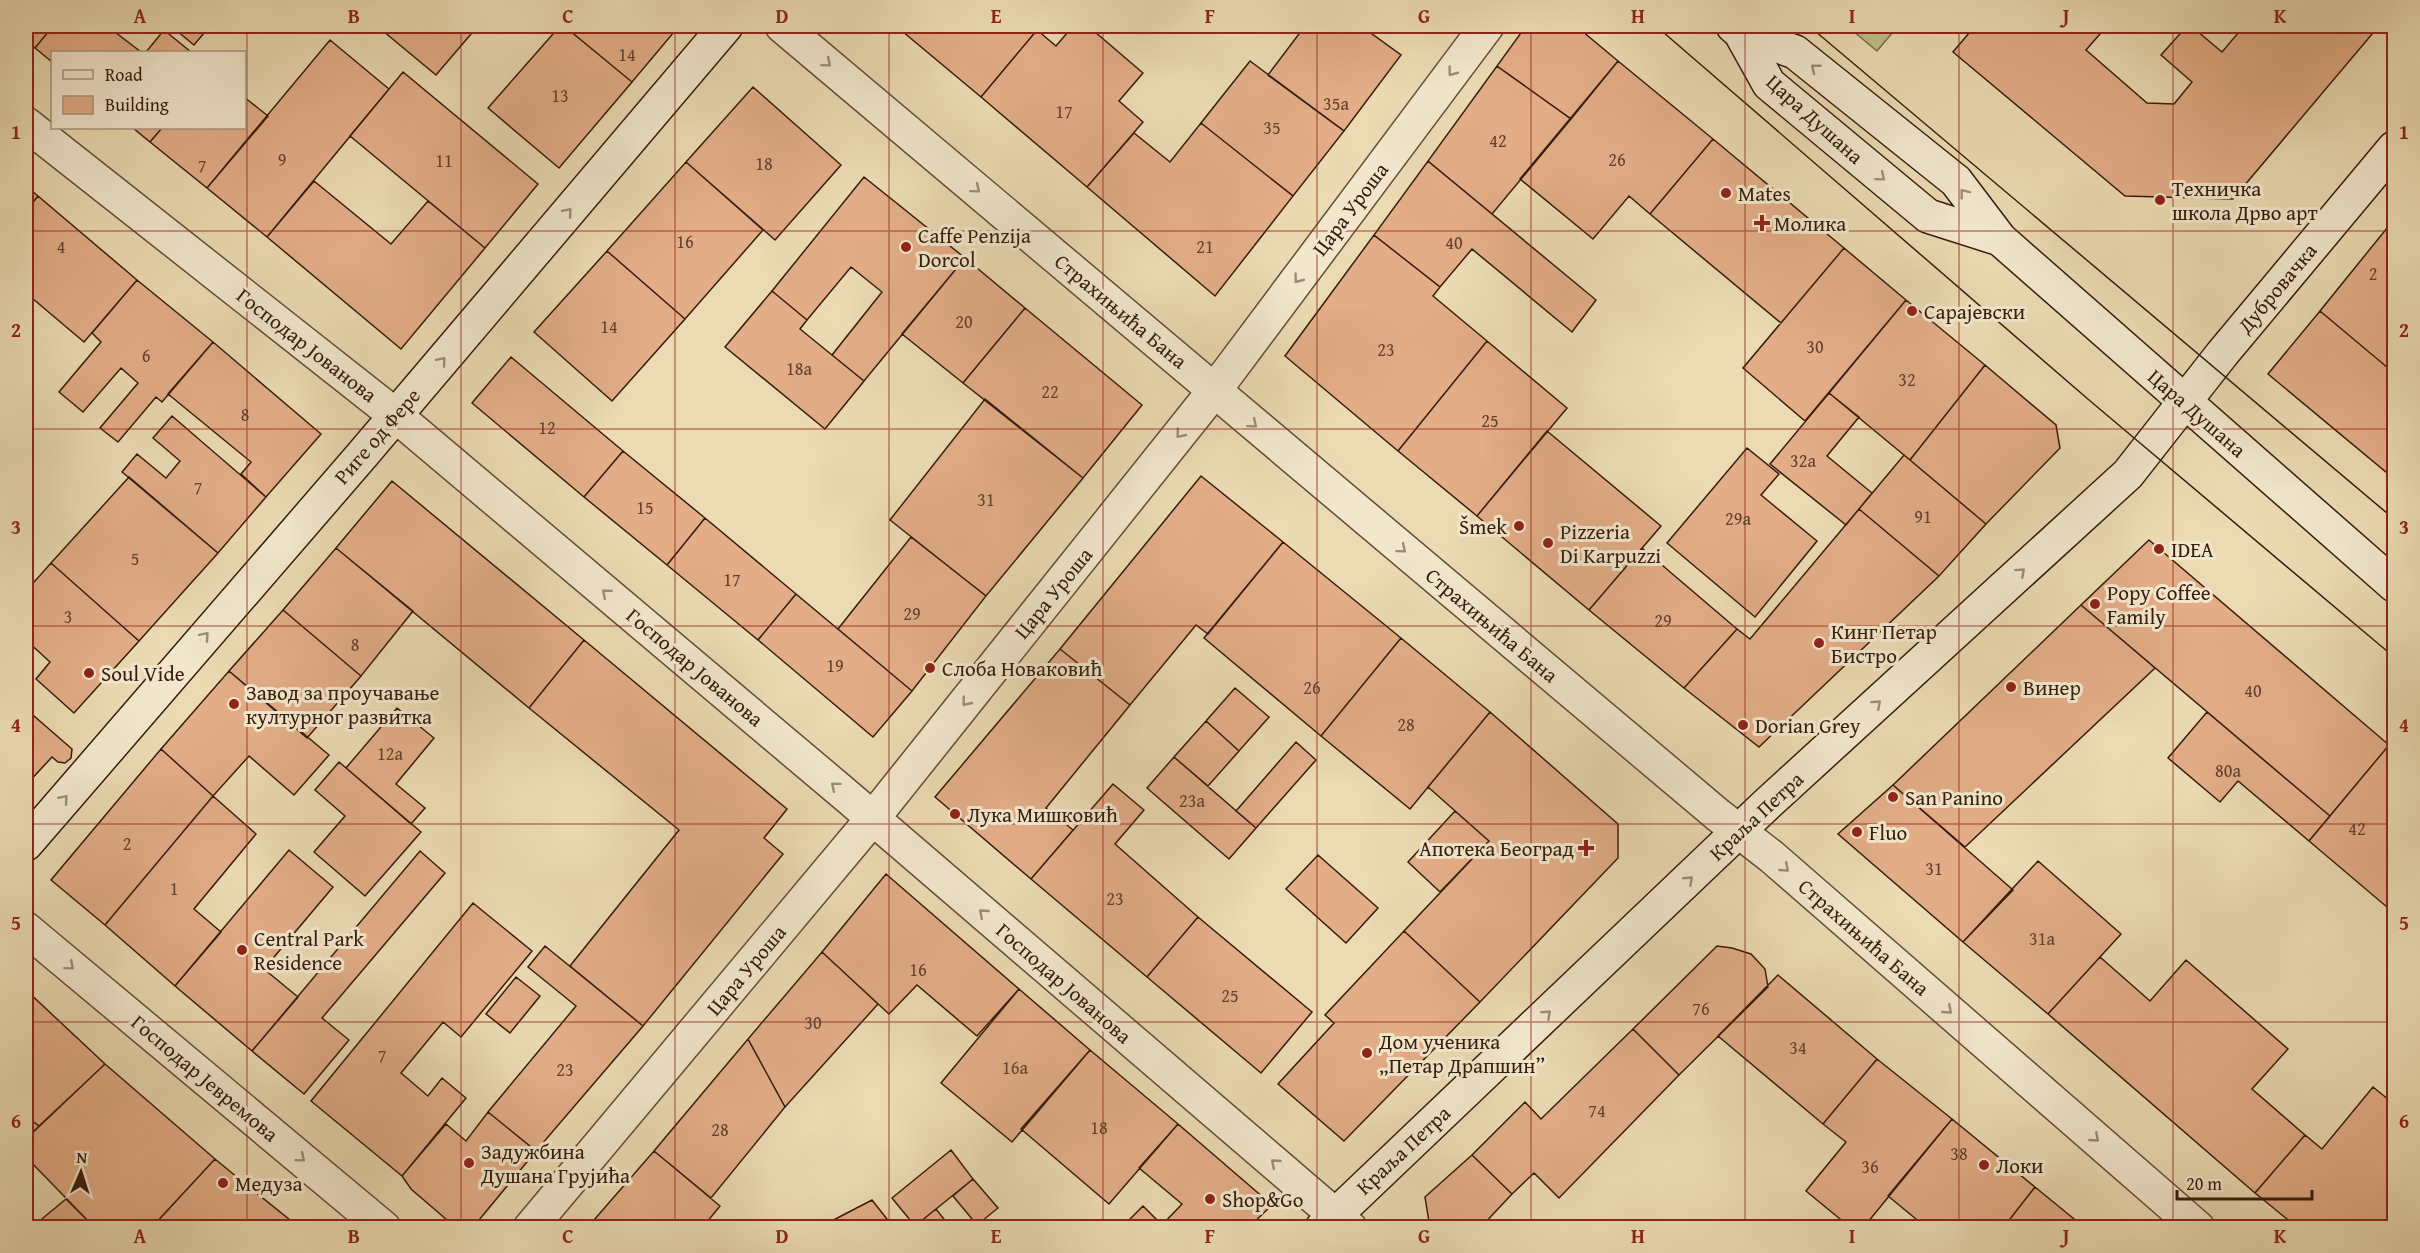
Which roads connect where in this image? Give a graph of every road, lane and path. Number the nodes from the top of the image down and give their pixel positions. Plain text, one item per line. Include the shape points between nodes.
1 (726, 26) edge
2 (782, 26) edge
3 (1487, 26) edge
4 (1737, 29) edge
5 (26, 124) edge
6 (2394, 148) edge
7 (2000, 239) junction
8 (1214, 391) junction
9 (2184, 401) junction
10 (395, 415) junction
11 (2394, 585) edge
12 (873, 819) junction
13 (1740, 831) junction
14 (26, 844) edge
15 (26, 929) edge
16 (1336, 1223) edge
17 (384, 1227) edge
18 (530, 1227) edge
19 (2198, 1227) edge

10 -> 1 street, Риге од Фере
2 -> 8 street, Страхињића Бана
3 -> 8 street, Цара Уроша
7 -> 4 street, Цара Душана via 1956,182 1795,52
4 -> 7 street, Цара Душана via 1769,84 1928,216
5 - 10 street, Господар Јованова
6 - 9 street, Дубровачка
7 - 9 street, Цара Душана
8 -> 12 street, Цара Уроша
8 -> 13 street, Страхињића Бана
9 - 11 street, Цара Душана
13 -> 9 street, Краља Петра via 2128,474
12 -> 10 street, Господар Јованова
14 -> 10 street, Риге од Фере
16 -> 12 street, Господар Јованова
12 - 18 street, Цара Уроша
16 -> 13 street, Краља Петра
13 -> 19 street, Страхињића Бана
15 -> 17 street, Господар Јевремова

